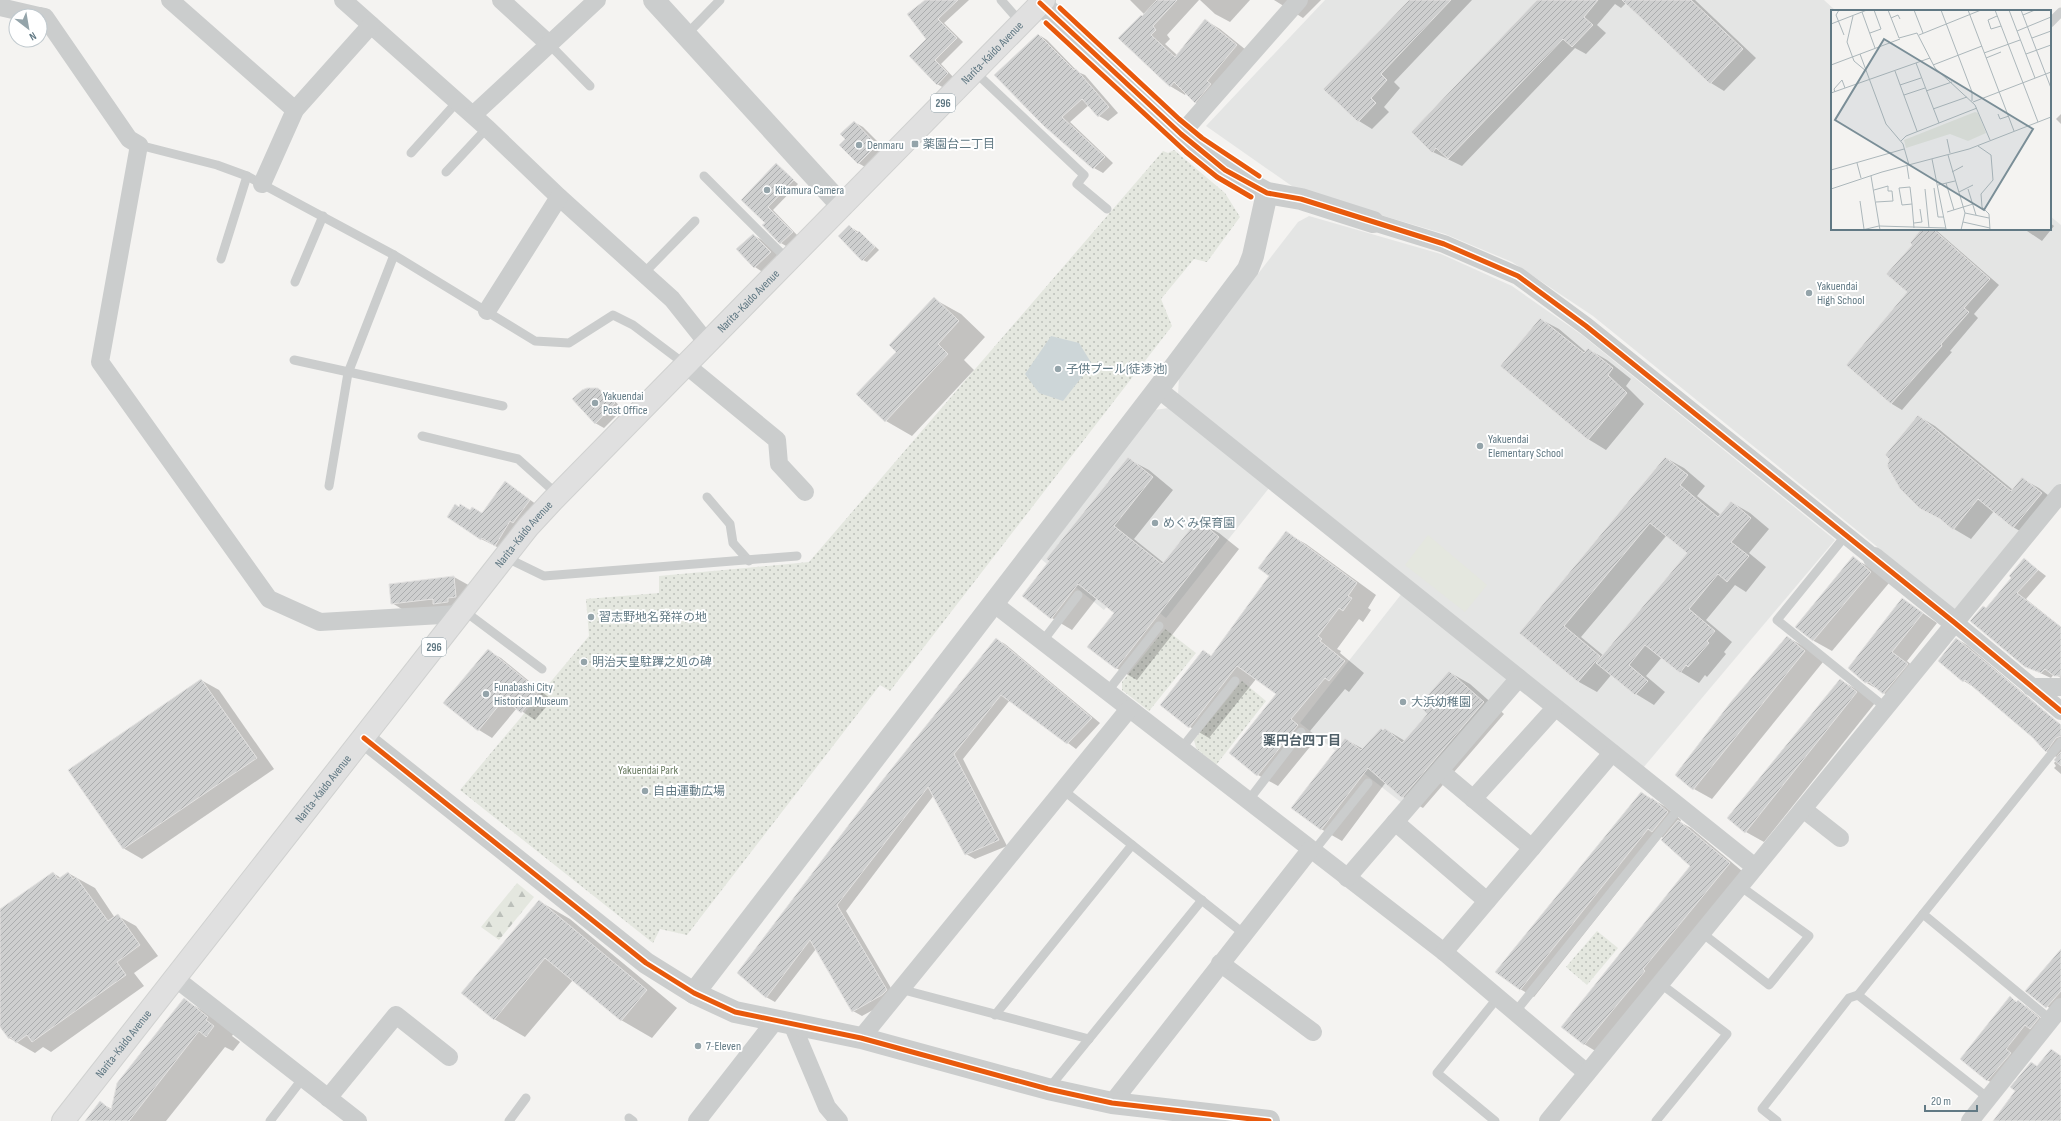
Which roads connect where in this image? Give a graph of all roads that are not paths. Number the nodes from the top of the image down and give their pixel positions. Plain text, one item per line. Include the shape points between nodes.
1 (170, 0) edge
2 (343, 0) edge
3 (501, 0) edge
4 (597, 0) edge
5 (654, 0) edge
6 (720, 0) edge
7 (1001, 0) edge
8 (1299, 0) edge
9 (1042, 2) edge
10 (2061, 12) edge
11 (48, 21) edge
12 (2051, 22) edge
13 (1022, 24) junction
14 (371, 25) junction
15 (686, 35) junction
16 (549, 44) junction
17 (974, 71) junction
18 (590, 86) dead end
19 (457, 102) junction
20 (295, 110) junction
21 (473, 115) junction
22 (487, 128) junction
23 (1181, 134) junction
24 (139, 146) junction
25 (411, 153) dead end
26 (446, 172) dead end
27 (704, 176) dead end
28 (254, 180) junction
29 (1267, 193) junction
30 (559, 197) junction
31 (842, 206) junction
32 (1107, 209) dead end
33 (323, 216) junction
34 (695, 221) dead end
35 (1373, 222) joint
36 (394, 255) junction
37 (221, 259) dead end
38 (788, 260) junction
39 (644, 274) junction
40 (295, 282) dead end
41 (487, 311) junction
42 (707, 344) junction
43 (294, 360) dead end
44 (686, 365) junction
45 (348, 373) junction
46 (1158, 389) junction
47 (503, 406) dead end
48 (422, 436) dead end
49 (328, 486) dead end
50 (805, 492) dead end
51 (2061, 493) edge
52 (558, 495) junction
53 (707, 497) dead end
54 (1846, 535) junction
55 (797, 556) dead end
56 (505, 557) junction
57 (1874, 558) joint
58 (748, 561) junction
59 (1078, 595) dead end
60 (993, 603) junction
61 (461, 612) junction
62 (1955, 623) junction
63 (1159, 626) dead end
64 (1042, 642) junction
65 (542, 669) dead end
66 (1519, 678) junction
67 (1235, 681) dead end
68 (2031, 687) junction
69 (2061, 687) edge
70 (1107, 692) junction
71 (1555, 708) junction
72 (1886, 708) junction
73 (1129, 709) junction
74 (2061, 711) edge
75 (1300, 732) dead end
76 (364, 738) junction
77 (2061, 742) edge
78 (1181, 749) junction
79 (1612, 754) junction
80 (1440, 771) junction
81 (1368, 783) dead end
82 (1063, 790) junction
83 (1473, 799) junction
84 (1248, 801) junction
85 (1680, 807) junction
86 (1803, 808) junction
87 (1395, 822) junction
88 (1840, 838) dead end
89 (1132, 845) junction
90 (1532, 848) junction
91 (1311, 851) junction
92 (1756, 867) junction
93 (1347, 878) junction
94 (1740, 886) junction
95 (1202, 900) junction
96 (1487, 901) junction
97 (1923, 914) junction
98 (1243, 933) junction
99 (1702, 933) junction
100 (1444, 952) junction
101 (1220, 963) junction
102 (175, 978) junction
103 (1661, 984) junction
104 (900, 989) junction
105 (694, 993) junction
106 (1858, 995) junction
107 (1499, 996) junction
108 (1516, 1011) junction
109 (2056, 1013) edge
110 (995, 1015) junction
111 (784, 1023) junction
112 (1313, 1032) dead end
113 (861, 1038) junction
114 (1089, 1039) junction
115 (449, 1057) dead end
116 (1587, 1073) junction
117 (303, 1078) junction
118 (1048, 1089) junction
119 (328, 1098) junction
120 (526, 1098) dead end
121 (1988, 1098) junction
122 (1112, 1103) junction
123 (63, 1121) edge
124 (270, 1121) edge
125 (358, 1121) edge
126 (509, 1121) edge
127 (697, 1121) edge
128 (839, 1121) edge
129 (1269, 1121) edge
130 (1495, 1121) edge
131 (1548, 1121) edge
132 (1656, 1121) edge
133 (1776, 1121) edge
134 (1970, 1121) edge

1 - 20 street
2 - 14 street
3 - 16 street
4 - 16 street
5 - 15 street
6 - 15 lane
7 - 13 lane
8 - 23 street
9 - 13 highway, Narita-Kaido Avenue / 296
9 - 23 street
10 - 12 lane
11 - 24 street via 129,140
13 - 17 highway, Narita-Kaido Avenue / 296
14 - 19 street
14 - 20 street
15 - 31 street
16 - 18 lane
16 - 21 street
17 - 31 highway, Narita-Kaido Avenue / 296
17 - 32 lane via 1084,175 1077,184
19 - 21 street
19 - 25 lane
20 - 28 street
21 - 22 street
22 - 26 lane
22 - 30 street
23 - 29 street via 1226,170
24 - 28 lane via 217,165
24 - 61 street via 100,362 269,599 320,622
27 - 38 lane
28 - 33 lane
28 - 37 lane
29 - 35 street via 1301,200
29 - 46 street via 1248,269
30 - 39 street
30 - 41 street
31 - 38 highway, Narita-Kaido Avenue / 296
33 - 36 lane
33 - 40 lane
34 - 39 lane
35 - 54 street via 1444,244 1518,276 1586,326
36 - 41 lane
36 - 45 lane
38 - 42 highway, Narita-Kaido Avenue / 296
39 - 42 street via 672,299
41 - 44 lane via 535,342 569,343 613,315 633,325
42 - 44 highway, Narita-Kaido Avenue / 296
43 - 45 lane
44 - 50 street via 777,440 779,464
44 - 52 highway, Narita-Kaido Avenue / 296
45 - 47 lane
45 - 49 lane
46 - 60 street
46 - 66 street
48 - 52 lane via 518,459
51 - 62 street
52 - 56 highway, Narita-Kaido Avenue / 296 via 528,527
53 - 58 lane via 730,524 733,543
54 - 57 street
54 - 72 lane via 1777,620
55 - 58 lane
56 - 58 lane via 544,576
56 - 61 highway, Narita-Kaido Avenue / 296
57 - 62 street
59 - 64 lane
60 - 64 street
60 - 105 street
61 - 65 lane
61 - 76 highway, Narita-Kaido Avenue / 296
62 - 68 street
62 - 72 street
63 - 70 lane
64 - 70 street
66 - 71 street
66 - 80 street
67 - 78 lane
68 - 69 street
68 - 74 street
70 - 73 street
71 - 79 street
71 - 83 street
72 - 86 street
73 - 78 street
73 - 82 street
75 - 84 lane
76 - 102 highway, Narita-Kaido Avenue / 296
76 - 105 street via 646,963
77 - 97 lane
78 - 84 street
79 - 85 street
79 - 90 street
80 - 83 street
80 - 87 street
81 - 91 lane
82 - 89 lane
82 - 104 street
83 - 90 street
84 - 91 street
85 - 92 street
85 - 108 lane
86 - 88 street
86 - 92 street
87 - 93 street
87 - 96 street
89 - 95 lane
89 - 110 lane
90 - 96 street
91 - 93 street
91 - 98 street
92 - 94 street
93 - 100 street
94 - 99 street
94 - 99 lane via 1809,936 1769,985
95 - 98 lane
95 - 114 lane
96 - 100 street
97 - 106 lane
97 - 109 lane
98 - 101 street
99 - 103 street
100 - 107 street
101 - 112 street
101 - 122 street
102 - 117 street
102 - 123 highway, Narita-Kaido Avenue / 296
103 - 116 street
103 - 132 lane via 1727,1034
104 - 110 lane
104 - 113 street
105 - 111 street via 735,1012
106 - 121 lane
106 - 133 lane via 1849,998 1762,1109
107 - 108 street
107 - 130 lane via 1437,1073
108 - 116 street
109 - 121 street
110 - 114 lane
111 - 113 street
111 - 127 street
111 - 128 street via 827,1106
113 - 118 street
114 - 118 lane
115 - 119 street via 396,1015
116 - 131 street
117 - 119 street
117 - 124 lane
118 - 122 street
119 - 125 street
120 - 126 lane
121 - 134 street
122 - 129 street

